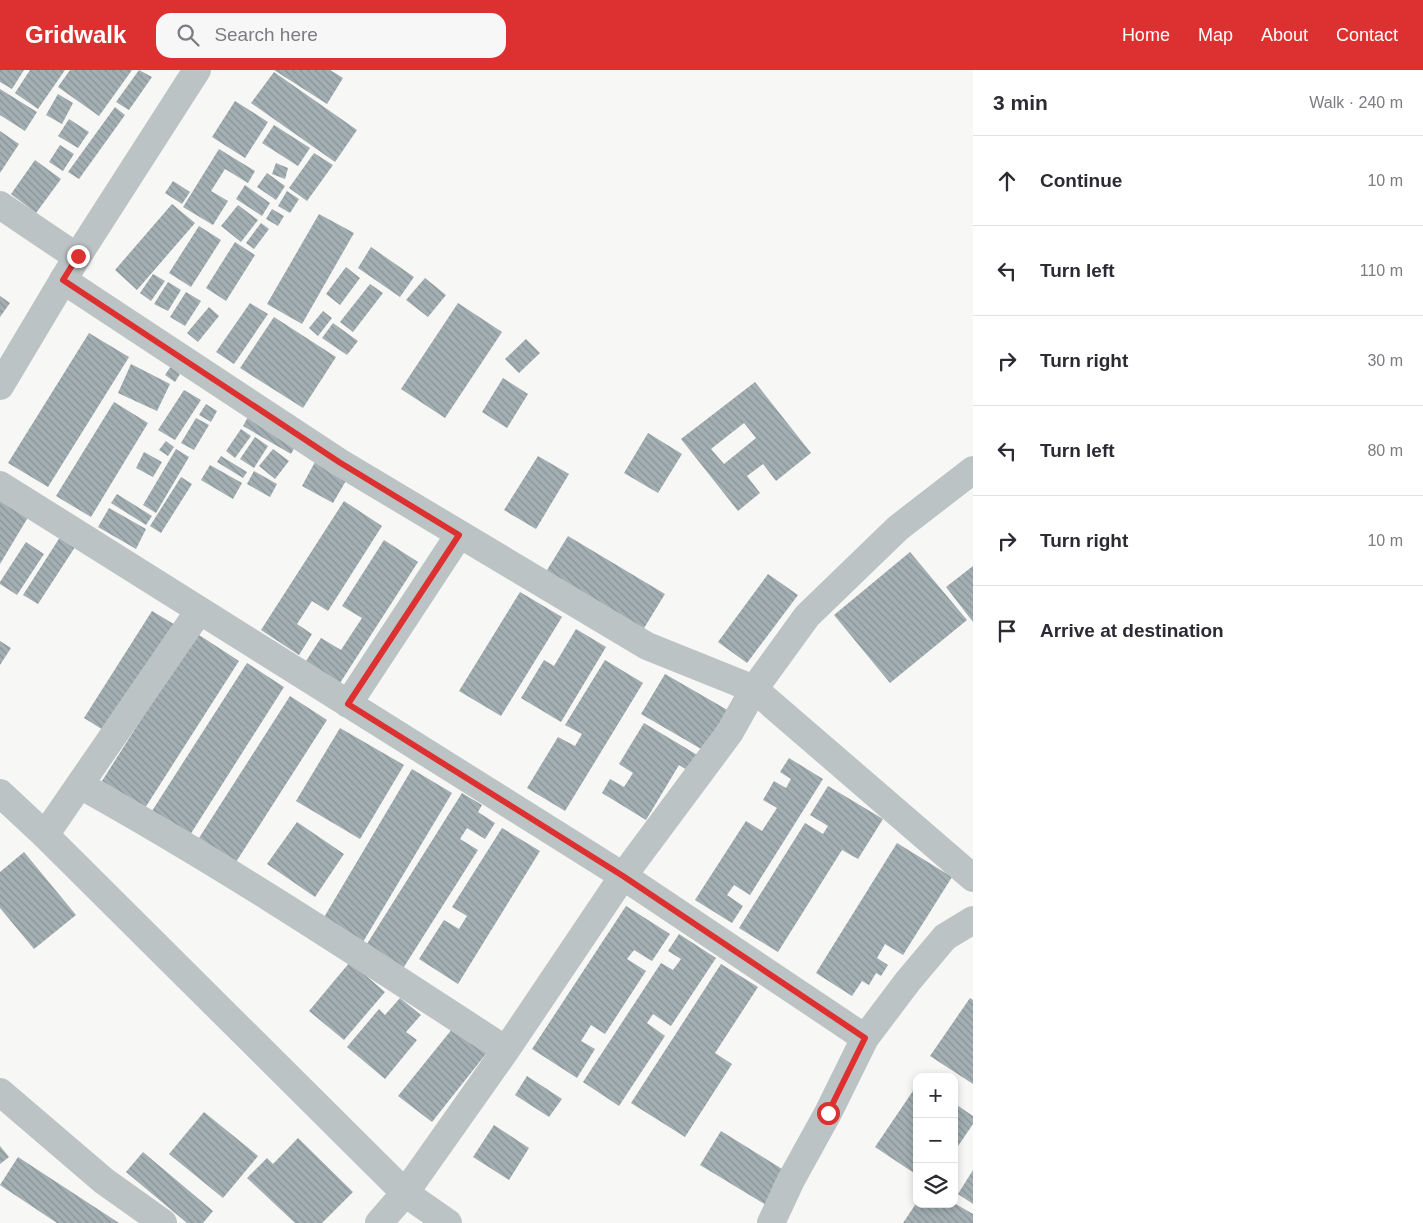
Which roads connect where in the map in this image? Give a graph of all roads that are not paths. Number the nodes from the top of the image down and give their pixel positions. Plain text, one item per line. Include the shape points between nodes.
1 (197, 70) edge
2 (0, 205) edge
3 (78, 256) junction
4 (63, 280) junction
5 (0, 386) edge
6 (973, 470) edge
7 (0, 485) edge
8 (459, 535) junction
9 (198, 610) junction
10 (754, 689) junction
11 (348, 704) junction
12 (80, 785) junction
13 (0, 793) edge
14 (45, 835) junction
15 (623, 876) junction
16 (973, 878) edge
17 (973, 920) edge
18 (865, 1038) junction
19 (506, 1050) junction
20 (0, 1092) edge
21 (405, 1192) junction
22 (163, 1223) edge
23 (379, 1223) edge
24 (448, 1223) edge
25 (771, 1223) edge

1 - 3 street
2 - 3 street
3 - 4 street
4 - 5 street
4 - 8 street via 339,462
6 - 10 street via 898,528 806,616
7 - 9 street
8 - 10 street via 647,646
8 - 11 street
9 - 11 street
9 - 12 street
10 - 15 street via 730,732
10 - 16 street
11 - 15 street
12 - 14 street
12 - 19 street via 277,901
13 - 14 street
14 - 21 street
15 - 18 street
15 - 19 street
17 - 18 street via 945,937
18 - 25 street
19 - 21 street
20 - 22 street via 104,1181
21 - 23 street
21 - 24 street

